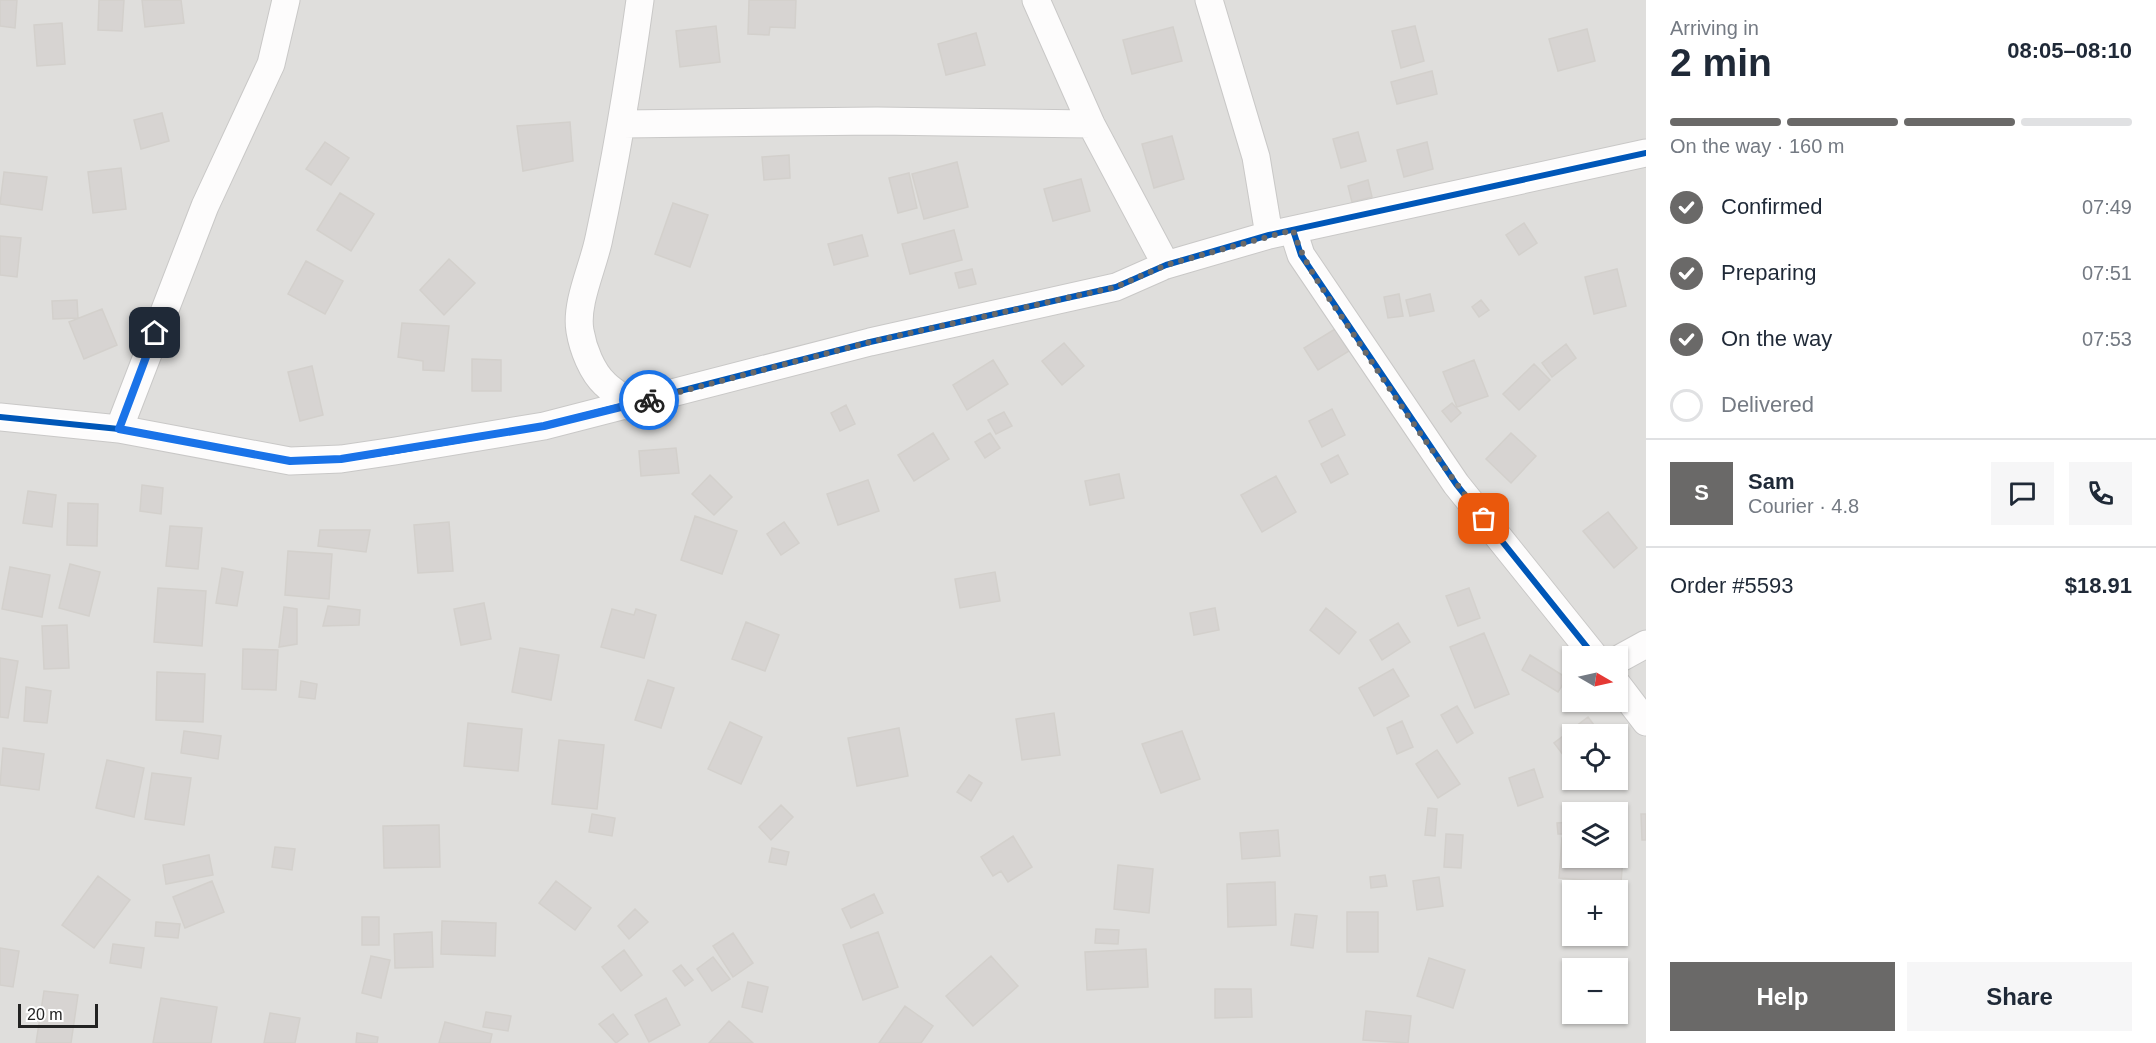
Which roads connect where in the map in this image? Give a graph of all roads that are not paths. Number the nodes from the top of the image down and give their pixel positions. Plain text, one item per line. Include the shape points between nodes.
1 (286, 0) edge
2 (640, 0) edge
3 (1036, 0) edge
4 (1209, 0) edge
5 (623, 124) junction
6 (1091, 124) junction
7 (1646, 153) edge
8 (1281, 233) junction
9 (1166, 265) junction
10 (627, 406) junction
11 (0, 417) edge
12 (119, 429) junction
13 (1646, 644) edge
14 (1586, 646) edge
15 (1628, 654) edge
16 (1628, 698) edge
17 (1646, 722) edge

1 - 12 street via 271,64 205,206
2 - 5 street
3 - 6 street
4 - 8 street
5 - 6 street
5 - 10 street via 583,296 579,330 591,366 605,384 622,395
6 - 9 street
7 - 8 street
8 - 9 street
8 - 14 street via 1301,255 1456,484
9 - 10 street via 1116,287 870,342
10 - 12 street via 544,426 341,459 290,461
11 - 12 street
13 - 15 street
16 - 17 street

